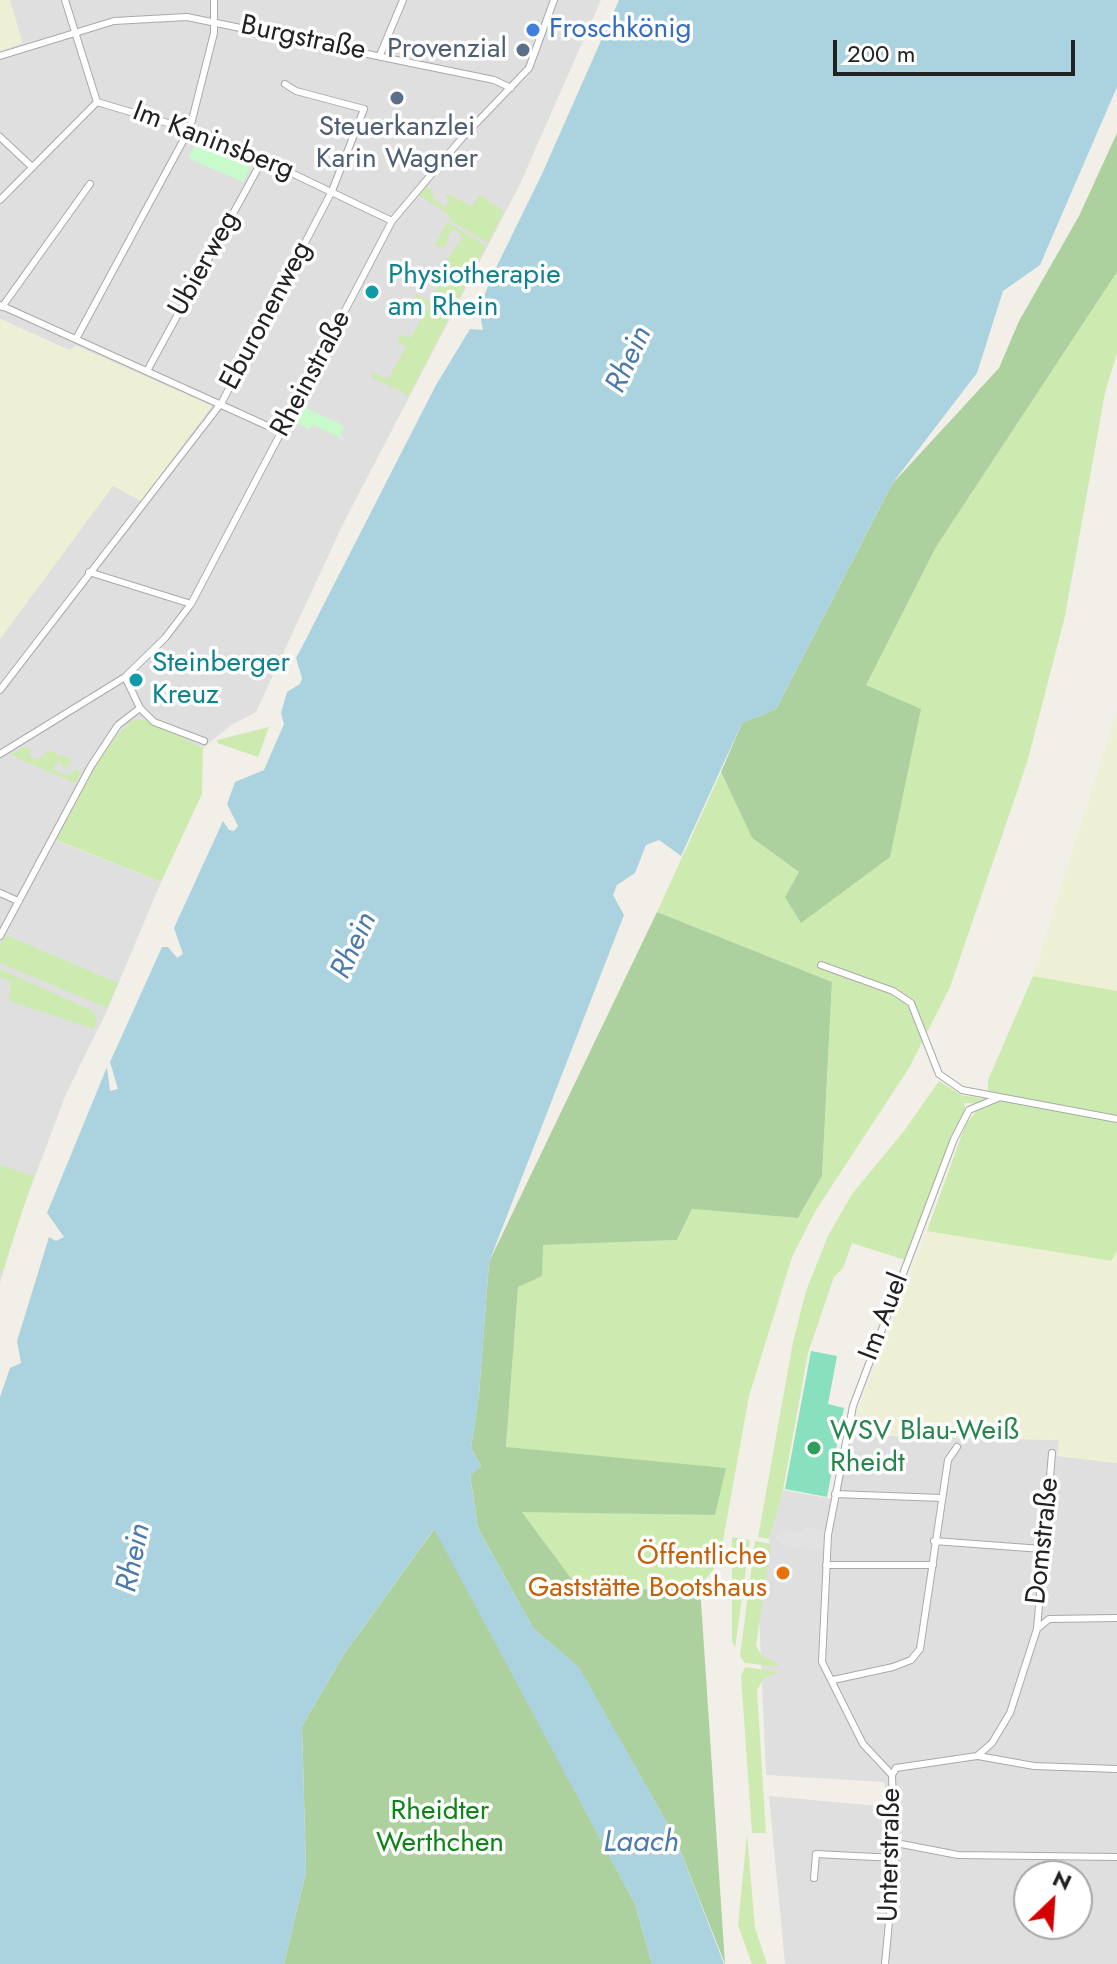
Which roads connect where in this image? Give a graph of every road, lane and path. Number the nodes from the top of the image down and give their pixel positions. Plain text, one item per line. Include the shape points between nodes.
1 (65, 0) edge
2 (214, 0) edge
3 (403, 0) edge
4 (554, 0) edge
5 (214, 20) junction
6 (77, 32) junction
7 (380, 55) junction
8 (0, 56) edge
9 (285, 84) dead end
10 (511, 88) junction
11 (97, 102) junction
12 (190, 128) junction
13 (0, 137) edge
14 (264, 157) junction
15 (32, 167) junction
16 (90, 184) dead end
17 (332, 191) junction
18 (0, 200) edge
19 (392, 221) junction
20 (1, 306) edge
21 (76, 339) junction
22 (147, 371) junction
23 (222, 402) junction
24 (281, 432) junction
25 (89, 572) junction
26 (191, 604) junction
27 (125, 677) junction
28 (0, 690) edge
29 (140, 708) junction
30 (204, 741) dead end
31 (0, 754) edge
32 (0, 893) edge
33 (18, 901) junction
34 (0, 936) edge
35 (821, 965) dead end
36 (998, 1098) junction
37 (1117, 1119) edge
38 (957, 1447) dead end
39 (1052, 1453) dead end
40 (835, 1494) junction
41 (942, 1498) junction
42 (934, 1541) junction
43 (1042, 1549) junction
44 (826, 1565) junction
45 (933, 1565) junction
46 (1117, 1618) edge
47 (1037, 1629) junction
48 (833, 1680) junction
49 (977, 1756) junction
50 (1117, 1769) edge
51 (892, 1775) junction
52 (896, 1843) junction
53 (1117, 1857) edge
54 (895, 1858) junction
55 (814, 1878) dead end
56 (885, 1964) edge

1 - 6 street, Im Kaninsberg
2 - 5 street
3 - 7 street
4 - 10 street, Rheinstraße via 535,55
5 - 6 street, Burgstraße via 134,18
5 - 7 street, Burgstraße
5 - 12 street
6 - 8 street, Burgstraße
6 - 11 street, Im Kaninsberg
7 - 10 street, Burgstraße
9 - 17 street, Eburonenweg via 364,109
10 - 19 street, Rheinstraße
11 - 12 street, Im Kaninsberg
11 - 15 street
12 - 14 street, Im Kaninsberg
12 - 21 street
13 - 15 street
14 - 17 street, Im Kaninsberg
14 - 22 street, Ubierweg
15 - 18 street
16 - 20 street
17 - 19 street, Im Kaninsberg
17 - 23 street, Eburonenweg
19 - 24 street, Rheinstraße
20 - 21 street
21 - 22 street
22 - 23 street
23 - 24 street
23 - 25 street, Eburonenweg
24 - 26 street, Rheinstraße
25 - 26 street
25 - 28 street
26 - 27 street, Rheinstraße
27 - 29 street
27 - 31 street, Rheinstraße
29 - 30 street via 154,722
29 - 33 street via 118,725 91,766
32 - 33 street
33 - 34 street
35 - 36 street via 893,991 911,1003 939,1074 962,1090
36 - 37 street
36 - 40 street, Im Auel via 969,1110 954,1139 855,1399
38 - 41 street via 948,1460
39 - 43 street, Domstraße
40 - 41 street
40 - 44 street, Im Auel
41 - 42 street
42 - 43 street
42 - 45 street
43 - 47 street, Domstraße
44 - 45 street
44 - 48 street, Im Auel via 822,1662
45 - 48 street via 920,1649 911,1660
46 - 47 street via 1049,1619
47 - 49 street via 1010,1713
48 - 51 street, Im Auel via 834,1692 863,1744
49 - 50 street, Unterstraße via 1034,1766
49 - 51 street, Unterstraße via 903,1764
51 - 52 street, Unterstraße
52 - 53 street via 971,1856
52 - 54 street, Unterstraße
54 - 55 street via 816,1854
54 - 56 street, Unterstraße

